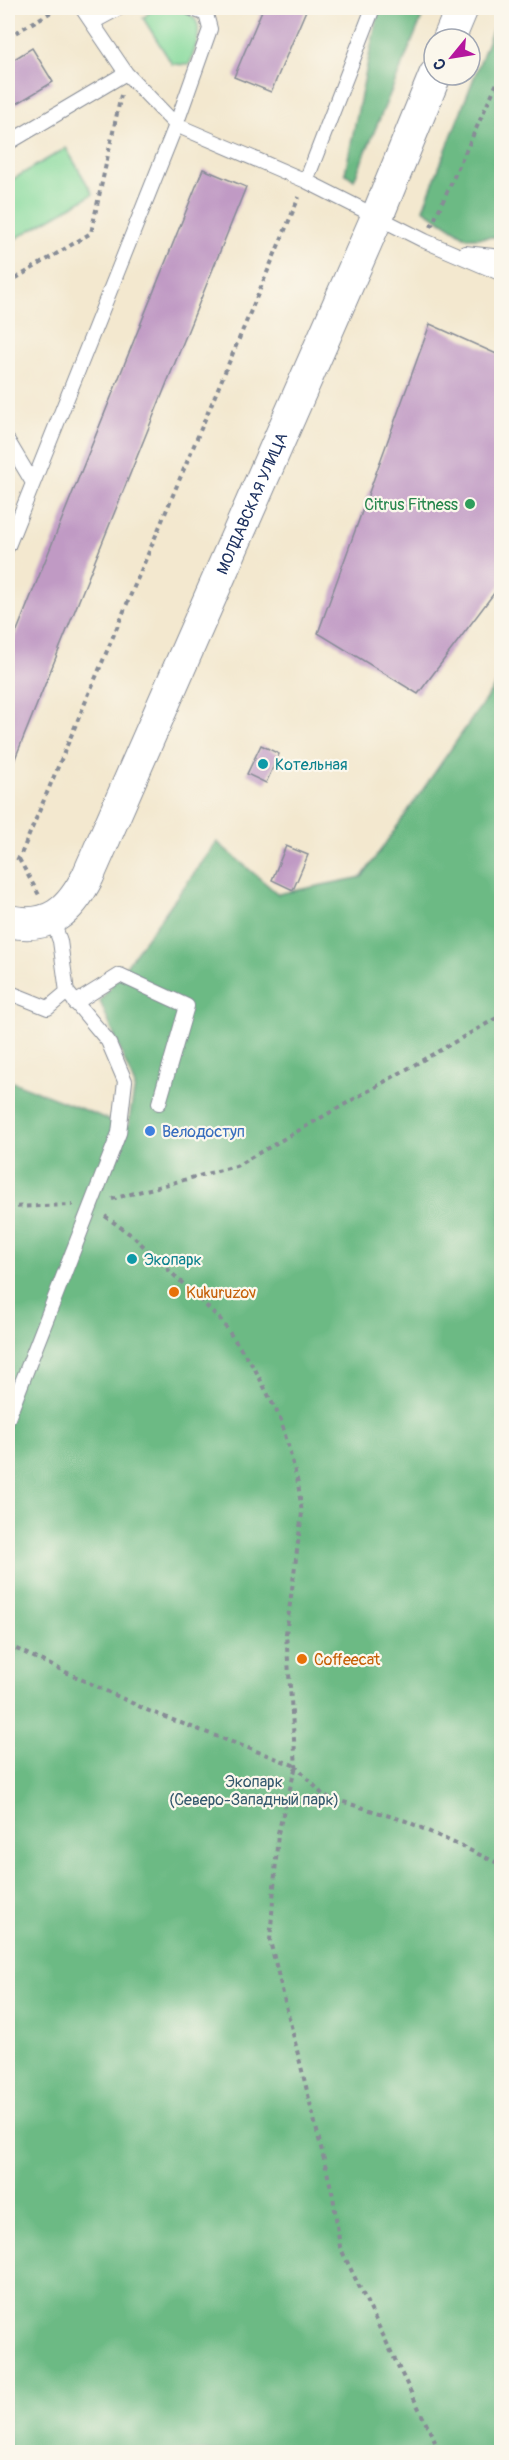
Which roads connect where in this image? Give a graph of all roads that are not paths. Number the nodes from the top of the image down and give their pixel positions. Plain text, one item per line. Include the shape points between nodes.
1 (82, 8) edge
2 (119, 8) edge
3 (190, 8) edge
4 (373, 8) edge
5 (462, 8) edge
6 (93, 22) junction
7 (454, 27) edge
8 (126, 73) junction
9 (430, 87) edge
10 (176, 124) junction
11 (8, 143) edge
12 (306, 181) junction
13 (377, 217) junction
14 (453, 252) junction
15 (501, 257) edge
16 (501, 273) edge
17 (8, 441) edge
18 (33, 483) junction
19 (8, 546) edge
20 (52, 919) junction
21 (8, 921) edge
22 (8, 992) edge
23 (71, 998) junction
24 (159, 1103) dead end
25 (8, 1418) edge

1 - 6 lane
2 - 6 lane
3 - 10 lane via 206,14 210,29
4 - 12 lane
5 - 7 street
6 - 8 lane
8 - 10 lane
8 - 11 lane
9 - 13 street, МОЛДАВСКАЯ УЛИЦА
10 - 12 lane
10 - 18 lane
12 - 13 lane
13 - 14 lane
13 - 20 street, МОЛДАВСКАЯ УЛИЦА via 88,876 75,901
14 - 15 lane
14 - 16 lane
17 - 18 lane
18 - 19 lane
20 - 21 street via 18,924
20 - 23 lane
22 - 23 lane via 48,1008
23 - 24 lane via 120,975 186,1006
23 - 25 lane via 108,1041 125,1081 119,1134

